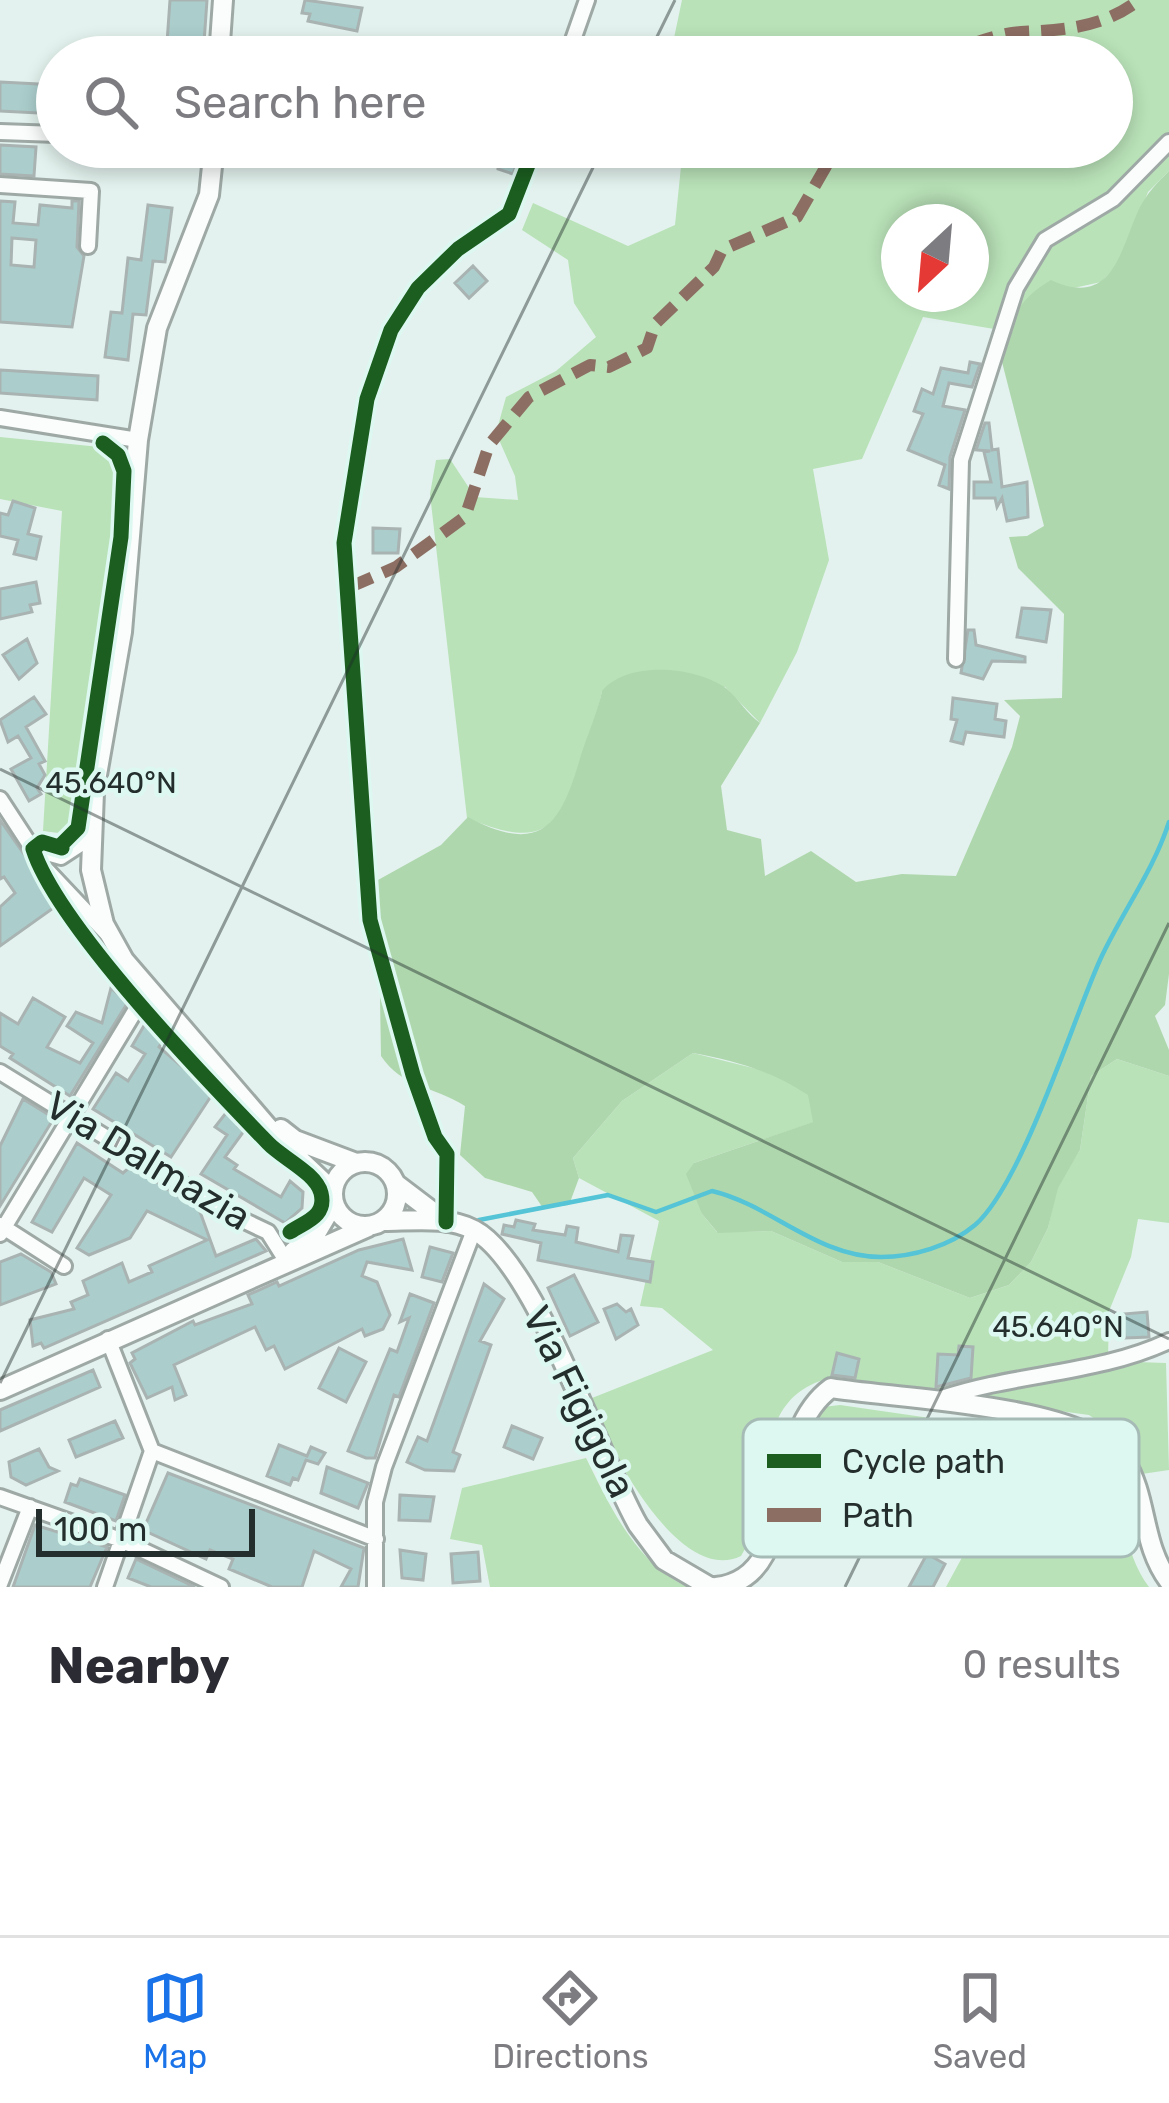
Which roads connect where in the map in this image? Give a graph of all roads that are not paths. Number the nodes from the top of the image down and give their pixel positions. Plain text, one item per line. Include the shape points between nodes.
1 (223, 0) edge
2 (587, 0) edge
3 (220, 36) edge
4 (574, 36) edge
5 (0, 132) edge
6 (36, 133) edge
7 (1169, 142) edge
8 (212, 168) edge
9 (527, 168) edge
10 (0, 185) edge
11 (88, 246) dead end
12 (0, 418) edge
13 (139, 440) junction
14 (956, 659) dead end
15 (0, 799) edge
16 (90, 838) junction
17 (33, 849) junction
18 (111, 938) junction
19 (135, 1011) dead end
20 (0, 1072) edge
21 (249, 1104) junction
22 (72, 1117) junction
23 (356, 1163) junction
24 (396, 1184) junction
25 (334, 1197) junction
26 (446, 1222) junction
27 (376, 1224) junction
28 (2, 1228) edge
29 (474, 1230) junction
30 (268, 1232) junction
31 (314, 1234) junction
32 (285, 1259) junction
33 (64, 1266) dead end
34 (108, 1340) junction
35 (1169, 1341) edge
36 (0, 1390) edge
37 (937, 1400) junction
38 (805, 1419) edge
39 (1033, 1419) edge
40 (152, 1451) junction
41 (0, 1496) edge
42 (30, 1507) junction
43 (1139, 1512) edge
44 (376, 1539) junction
45 (121, 1540) junction
46 (768, 1557) edge
47 (1169, 1581) edge
48 (0, 1585) edge
49 (105, 1587) edge
50 (221, 1587) edge
51 (375, 1587) edge
52 (713, 1587) edge

1 - 3 street
2 - 4 street
5 - 6 street
7 - 14 street via 1113,199 1045,240 1016,289 961,460
8 - 13 street via 209,195 157,328
9 - 26 street via 509,214 432,275 392,330 367,399 344,543 370,920 412,1075 448,1154
10 - 11 street via 91,191
12 - 13 street
13 - 16 street via 122,632
15 - 17 street
16 - 17 street via 61,857
16 - 18 street via 94,889
17 - 18 street
18 - 21 street
19 - 22 street
20 - 22 street, Via Dalmazia
21 - 23 street via 295,1140
21 - 25 street
22 - 28 street
22 - 30 street, Via Dalmazia
23 - 24 street via 385,1168
23 - 25 street via 340,1174
24 - 26 street
24 - 27 street via 396,1205
25 - 27 street via 347,1220
25 - 31 street
26 - 27 street
26 - 29 street, Via Figigola
27 - 32 street
28 - 33 street
29 - 44 street via 383,1467
29 - 52 street, Via Figigola via 512,1263 638,1525 664,1560
30 - 31 street
30 - 32 street, Via Dalmazia
31 - 32 street
32 - 34 street
34 - 36 street
34 - 40 street
35 - 37 street via 1130,1359 1009,1378
37 - 38 street, Via Figigola via 831,1388
37 - 39 street, Via Figigola
40 - 44 street
40 - 45 street
41 - 42 street
42 - 45 street
42 - 48 street
43 - 47 street, Via Figigola
44 - 51 street
45 - 49 street
45 - 50 street
46 - 52 street, Via Figigola via 738,1585

